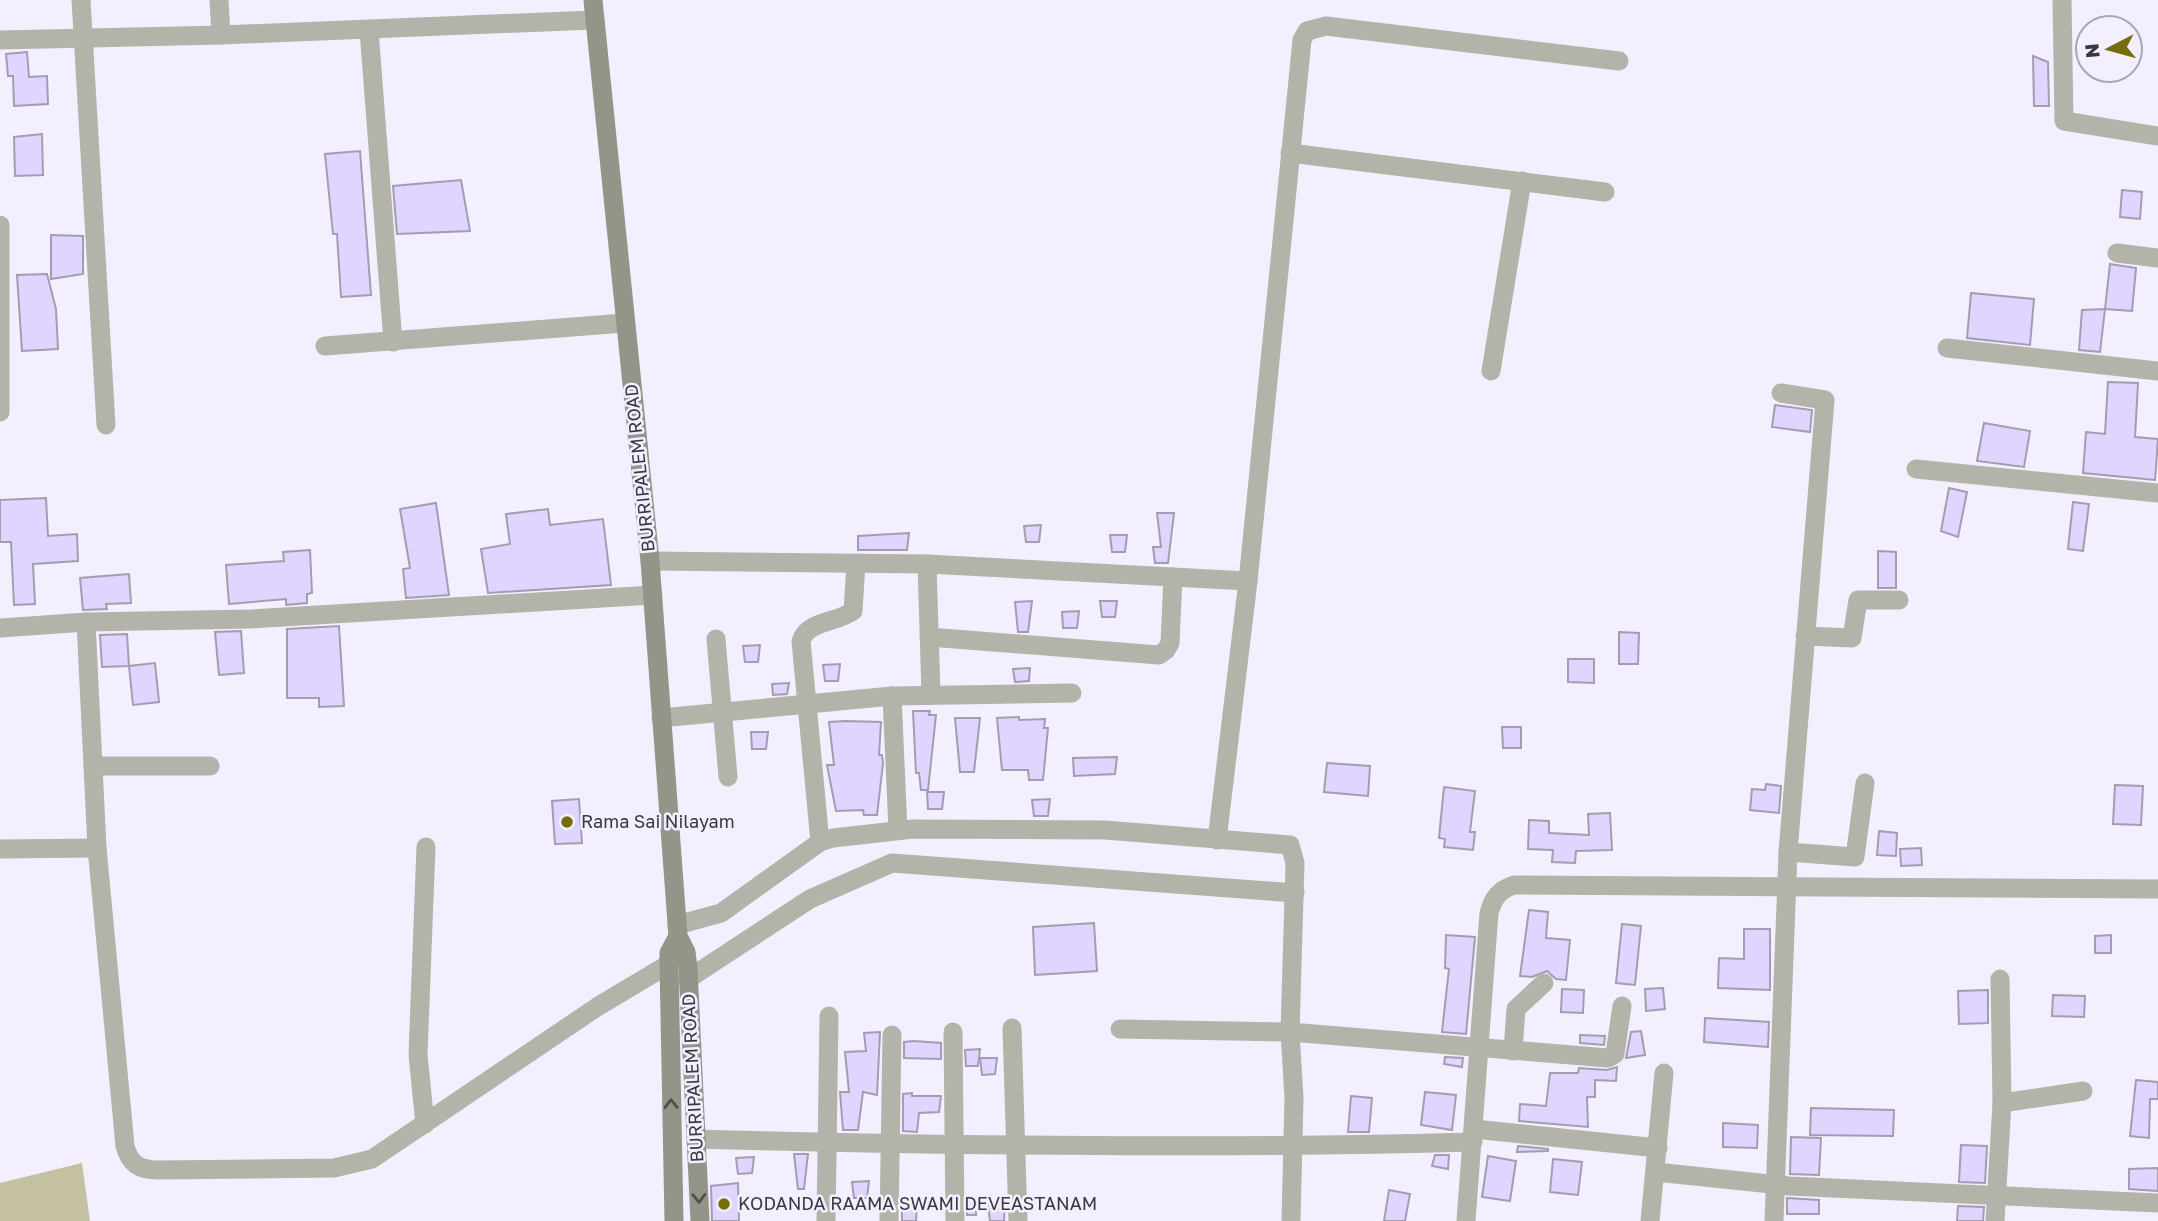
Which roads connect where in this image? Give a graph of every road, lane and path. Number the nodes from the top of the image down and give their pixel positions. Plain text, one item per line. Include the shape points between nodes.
1 (81, 0) edge
2 (219, 0) edge
3 (593, 0) edge
4 (2062, 0) edge
5 (593, 20) junction
6 (369, 30) junction
7 (221, 36) junction
8 (83, 38) junction
9 (0, 40) edge
10 (1619, 61) dead end
11 (2158, 136) edge
12 (1290, 153) junction
13 (1522, 181) junction
14 (1605, 192) dead end
15 (0, 227) edge
16 (2117, 253) dead end
17 (2158, 258) edge
18 (624, 323) junction
19 (0, 329) edge
20 (393, 342) junction
21 (325, 346) dead end
22 (1947, 348) dead end
23 (2158, 370) edge
24 (1491, 372) dead end
25 (1781, 393) dead end
26 (0, 412) edge
27 (106, 425) dead end
28 (1916, 469) dead end
29 (2158, 492) edge
30 (650, 561) junction
31 (856, 563) junction
32 (926, 564) junction
33 (1173, 577) junction
34 (1248, 580) junction
35 (653, 595) junction
36 (1899, 600) dead end
37 (86, 622) junction
38 (0, 628) edge
39 (1805, 636) junction
40 (929, 637) junction
41 (716, 639) dead end
42 (1072, 693) dead end
43 (931, 694) junction
44 (892, 696) junction
45 (805, 705) junction
46 (715, 714) junction
47 (661, 718) junction
48 (93, 766) junction
49 (209, 766) dead end
50 (729, 777) dead end
51 (1865, 783) dead end
52 (898, 830) junction
53 (1217, 840) junction
54 (820, 842) junction
55 (97, 848) junction
56 (426, 848) dead end
57 (0, 849) edge
58 (1788, 852) junction
59 (1786, 889) junction
60 (2158, 889) edge
61 (1295, 893) junction
62 (677, 931) junction
63 (668, 964) junction
64 (688, 979) junction
65 (2000, 979) dead end
66 (1544, 983) dead end
67 (1622, 1006) dead end
68 (829, 1016) dead end
69 (1012, 1028) dead end
70 (1120, 1029) dead end
71 (953, 1032) dead end
72 (1290, 1032) junction
73 (892, 1035) dead end
74 (1478, 1048) junction
75 (1513, 1051) junction
76 (1664, 1073) dead end
77 (2083, 1091) dead end
78 (2002, 1103) junction
79 (425, 1124) junction
80 (1473, 1135) junction
81 (697, 1139) junction
82 (828, 1143) junction
83 (890, 1144) junction
84 (954, 1146) junction
85 (1014, 1146) junction
86 (1294, 1147) junction
87 (1658, 1148) junction
88 (1656, 1172) junction
89 (1774, 1185) junction
90 (1996, 1196) junction
91 (2158, 1203) edge
92 (674, 1221) edge
93 (700, 1221) edge
94 (826, 1221) edge
95 (888, 1221) edge
96 (955, 1221) edge
97 (1018, 1221) edge
98 (1291, 1221) edge
99 (1466, 1221) edge
100 (1650, 1221) edge
101 (1774, 1221) edge
102 (1995, 1221) edge

1 - 8 street
2 - 7 street
3 - 5 main road, BURRIPALEM ROAD
4 - 11 street via 2064,121
5 - 6 street
5 - 18 main road, BURRIPALEM ROAD
6 - 7 street
6 - 20 street
7 - 8 street
8 - 9 street
8 - 27 street
10 - 12 street via 1317,26 1302,40
12 - 13 street
12 - 34 street
13 - 14 street
13 - 24 street
15 - 19 street
16 - 17 street
18 - 20 street
18 - 30 main road, BURRIPALEM ROAD
19 - 26 street
20 - 21 street
22 - 23 street
25 - 39 street via 1825,400
28 - 29 street
30 - 31 street
30 - 35 main road, BURRIPALEM ROAD
31 - 32 street
31 - 45 street via 853,611 804,632 800,650
32 - 33 street
32 - 40 street
33 - 34 street
33 - 40 street via 1170,643 1158,655
34 - 53 street
35 - 37 street via 251,619
35 - 47 main road, BURRIPALEM ROAD
36 - 39 street via 1858,600 1852,638
37 - 38 street
37 - 48 street
39 - 58 street
40 - 43 street
41 - 46 street
42 - 43 street
43 - 44 street
44 - 45 street
44 - 52 street
45 - 46 street
45 - 54 street
46 - 47 street
46 - 50 street
47 - 62 main road, BURRIPALEM ROAD
48 - 49 street
48 - 55 street
51 - 58 street via 1855,857
52 - 53 street via 1105,830
52 - 54 street
53 - 61 street via 1290,845 1295,856
54 - 62 street via 721,913
55 - 57 street
55 - 79 street via 125,1146 136,1167 347,1167 372,1159
56 - 79 street via 418,1055
58 - 59 street
59 - 60 street
59 - 74 street via 1506,888 1492,901 1489,913
59 - 89 street
61 - 64 street via 892,863 810,899
61 - 72 street
62 - 63 main road, BURRIPALEM ROAD
62 - 64 main road, BURRIPALEM ROAD via 686,952
63 - 79 street
92 -> 63 main road, BURRIPALEM ROAD
64 - 81 main road, BURRIPALEM ROAD
65 - 78 street
66 - 75 street via 1516,1009
67 - 75 street via 1619,1044 1608,1058
68 - 82 street
69 - 85 street
70 - 72 street
71 - 84 street
72 - 74 street
72 - 86 street
73 - 83 street
74 - 75 street
74 - 80 street
76 - 87 street
77 - 78 street
78 - 90 street
80 - 86 street
80 - 87 street
80 - 99 street
81 - 82 street
81 -> 93 main road, BURRIPALEM ROAD
82 - 83 street
82 - 94 street
83 - 84 street
83 - 95 street
84 - 85 street
84 - 96 street
85 - 86 street
85 - 97 street
86 - 98 street
87 - 88 street
88 - 89 street
88 - 100 street
89 - 90 street
89 - 101 street
90 - 91 street
90 - 102 street

